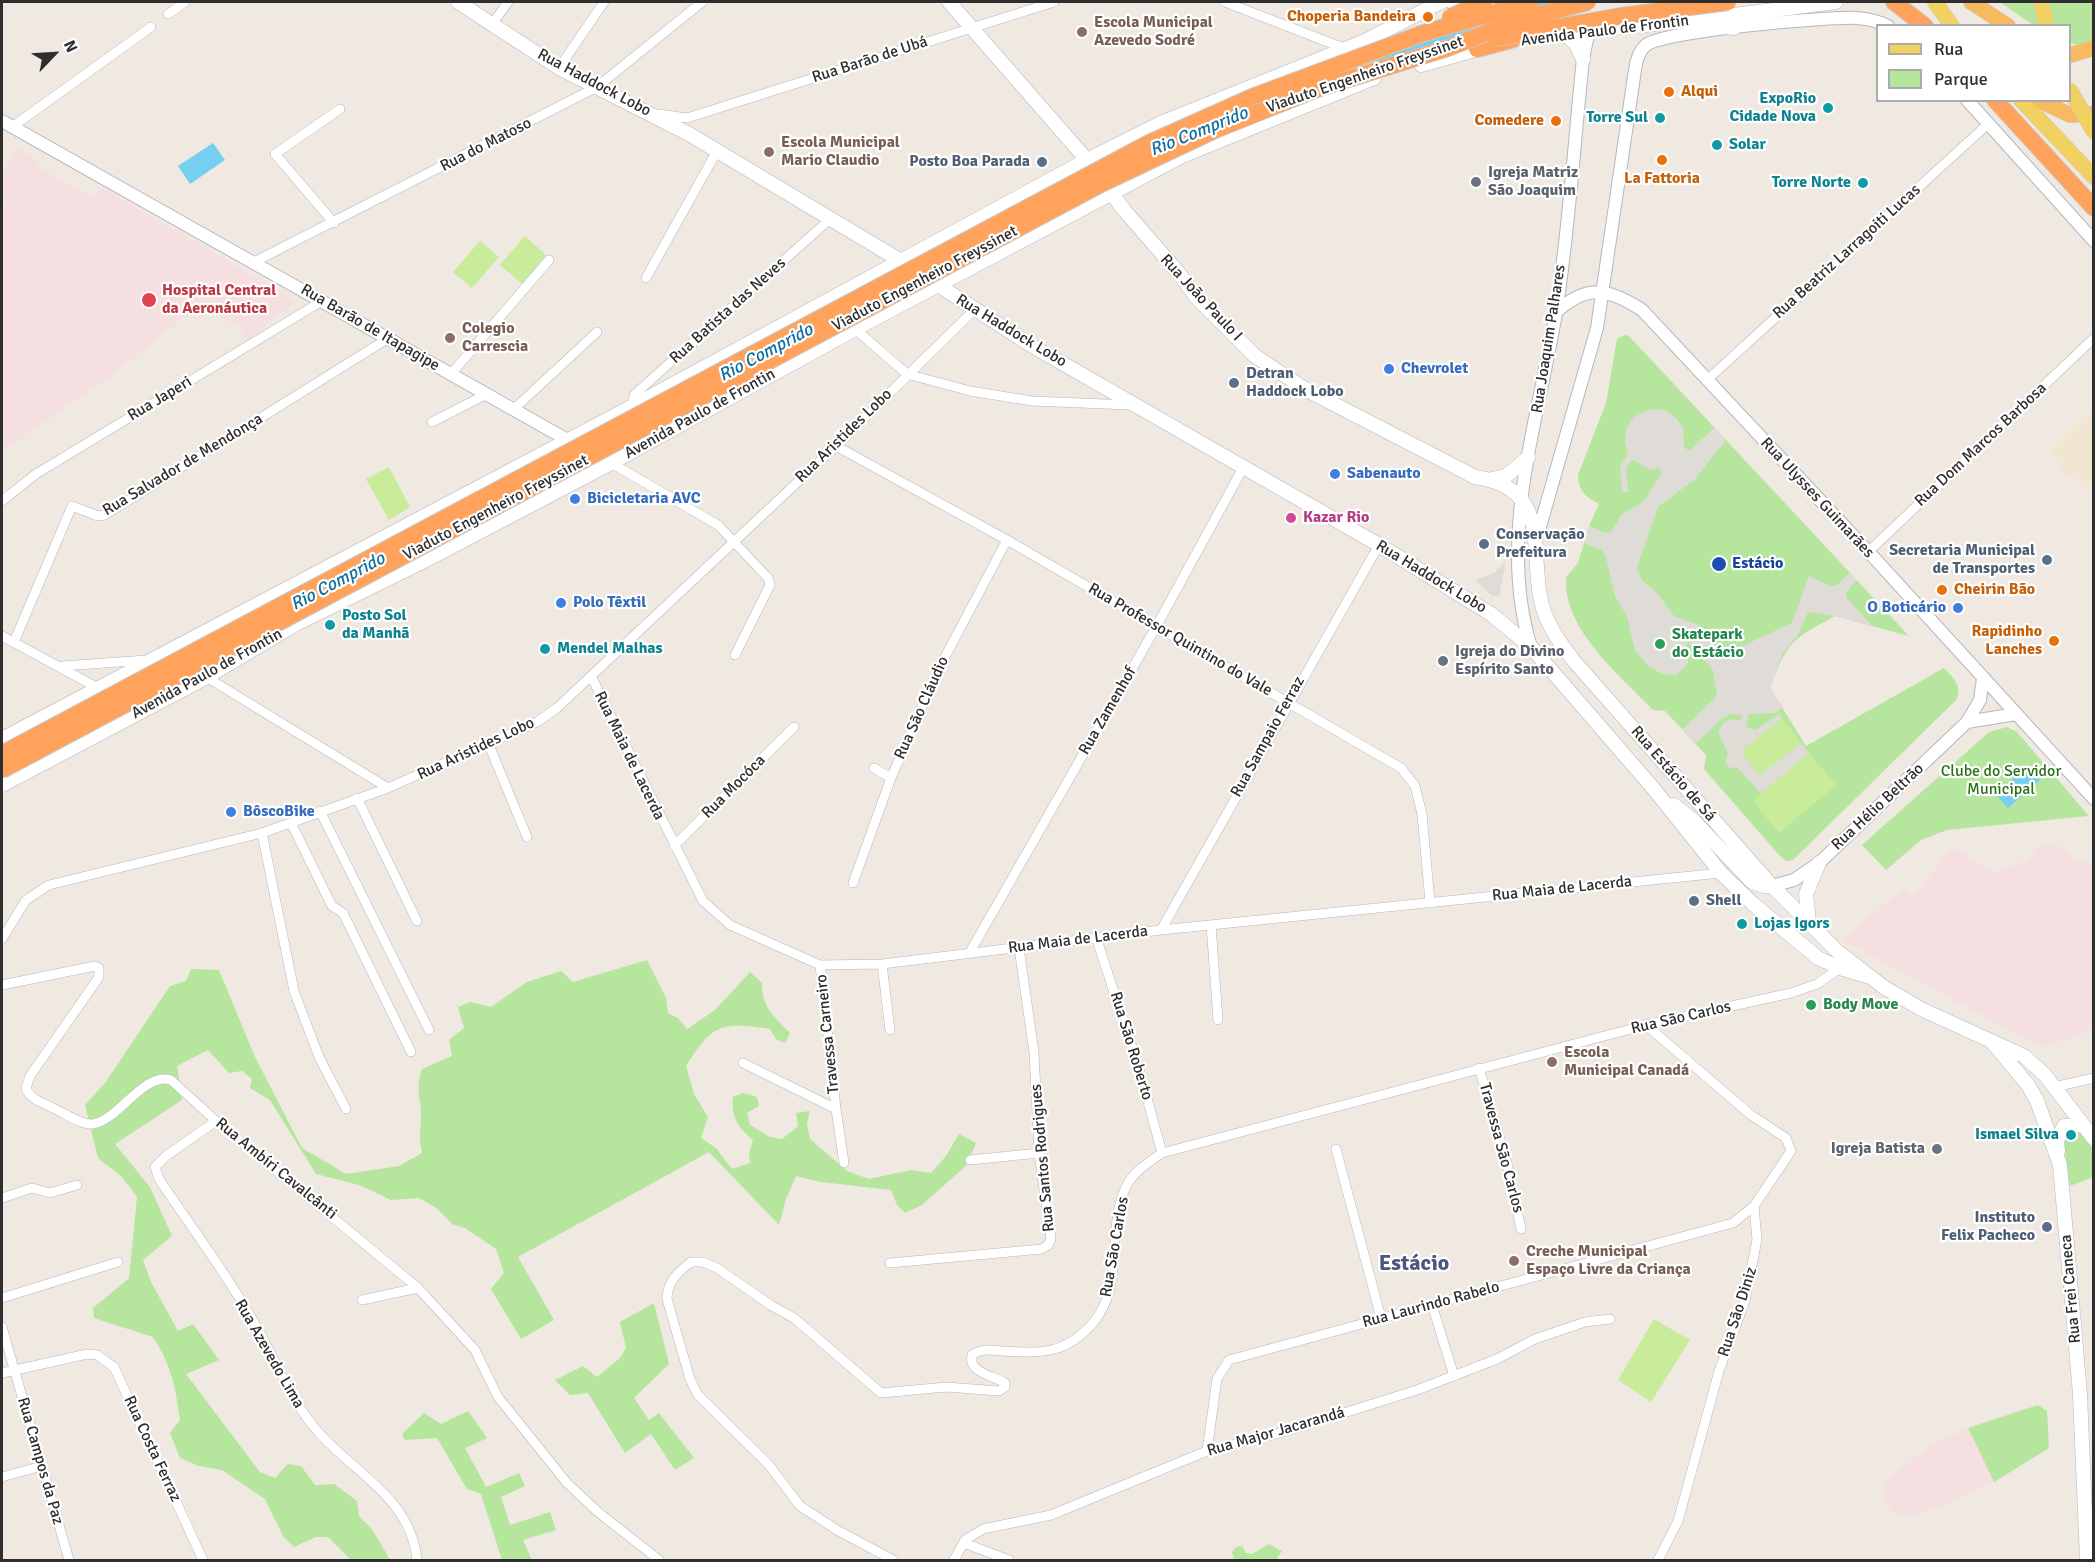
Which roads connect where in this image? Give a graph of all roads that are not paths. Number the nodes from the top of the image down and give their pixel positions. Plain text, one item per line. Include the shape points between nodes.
1 (185, 2) edge
2 (458, 2) edge
3 (508, 2) edge
4 (604, 2) edge
5 (702, 2) edge
6 (950, 2) edge
7 (1054, 2) edge
8 (1225, 2) edge
9 (1441, 2) edge
10 (1452, 2) edge
11 (1484, 2) edge
12 (1531, 2) edge
13 (1588, 2) edge
14 (1677, 2) edge
15 (1836, 2) edge
16 (1894, 2) edge
17 (1935, 2) edge
18 (1971, 2) edge
19 (2041, 2) edge
20 (168, 14) dead end
21 (1732, 15) edge
22 (493, 23) junction
23 (1884, 24) edge
24 (1922, 24) edge
25 (1951, 24) edge
26 (2005, 24) edge
27 (2046, 24) edge
28 (151, 27) dead end
29 (971, 27) junction
30 (1688, 27) junction
31 (1589, 30) junction
32 (1424, 33) junction
33 (1564, 33) junction
34 (1365, 40) junction
35 (1478, 41) junction
36 (1448, 48) junction
37 (2094, 48) edge
38 (1346, 49) junction
39 (2071, 55) edge
40 (1583, 59) junction
41 (559, 68) junction
42 (1365, 69) junction
43 (597, 87) junction
44 (2071, 92) edge
45 (1969, 102) edge
46 (1997, 102) edge
47 (2023, 102) edge
48 (2042, 102) edge
49 (340, 109) dead end
50 (653, 114) junction
51 (2094, 114) edge
52 (687, 118) junction
53 (1161, 123) junction
54 (7, 124) edge
55 (1988, 124) junction
56 (2094, 132) edge
57 (689, 134) junction
58 (717, 151) junction
59 (1182, 156) junction
60 (1087, 160) junction
61 (2094, 177) edge
62 (1111, 194) junction
63 (2094, 208) edge
64 (830, 219) junction
65 (334, 223) junction
66 (2094, 241) edge
67 (549, 260) dead end
68 (901, 261) junction
69 (254, 262) junction
70 (646, 278) dead end
71 (937, 285) junction
72 (1602, 292) junction
73 (322, 301) junction
74 (974, 310) junction
75 (1556, 312) junction
76 (855, 329) junction
77 (597, 332) dead end
78 (2094, 338) edge
79 (387, 339) junction
80 (451, 374) junction
81 (907, 374) junction
82 (1707, 380) junction
83 (487, 394) junction
84 (1136, 405) junction
85 (633, 406) junction
86 (514, 409) junction
87 (432, 422) dead end
88 (568, 441) junction
89 (836, 446) junction
90 (1528, 458) junction
91 (610, 462) junction
92 (1243, 468) junction
93 (1492, 479) junction
94 (1522, 500) junction
95 (2, 501) edge
96 (408, 525) junction
97 (1537, 537) junction
98 (735, 540) junction
99 (1007, 540) junction
100 (1379, 545) junction
101 (1868, 552) junction
102 (426, 560) junction
103 (279, 593) junction
104 (296, 624) junction
105 (1156, 627) junction
106 (2, 636) edge
107 (14, 642) junction
108 (186, 644) junction
109 (1531, 647) junction
110 (735, 655) dead end
111 (155, 659) junction
112 (62, 666) junction
113 (591, 676) junction
114 (205, 678) junction
115 (1983, 678) junction
116 (98, 688) junction
117 (1287, 702) junction
118 (2016, 714) junction
119 (1967, 722) junction
120 (117, 723) junction
121 (794, 727) dead end
122 (2, 739) edge
123 (489, 745) junction
124 (2, 754) edge
125 (874, 768) dead end
126 (2, 770) edge
127 (891, 778) junction
128 (2, 785) edge
129 (388, 788) junction
130 (1653, 789) junction
131 (357, 798) junction
132 (2094, 799) edge
133 (320, 812) junction
134 (291, 823) junction
135 (262, 833) junction
136 (527, 837) dead end
137 (674, 846) junction
138 (1819, 863) junction
139 (1721, 873) junction
140 (853, 883) dead end
141 (1772, 885) junction
142 (1430, 902) junction
143 (417, 921) dead end
144 (1809, 922) junction
145 (1211, 925) junction
146 (1161, 930) junction
147 (2, 939) edge
148 (1096, 940) junction
149 (1019, 948) junction
150 (970, 952) junction
151 (882, 964) junction
152 (820, 965) junction
153 (1840, 968) junction
154 (1870, 977) junction
155 (2, 985) edge
156 (1218, 1020) dead end
157 (1646, 1025) junction
158 (429, 1030) dead end
159 (890, 1030) dead end
160 (1989, 1039) junction
161 (411, 1053) dead end
162 (743, 1063) dead end
163 (1479, 1068) junction
164 (2094, 1078) edge
165 (2054, 1087) junction
166 (836, 1108) junction
167 (346, 1109) dead end
168 (216, 1120) junction
169 (2081, 1125) junction
170 (2094, 1139) edge
171 (1336, 1149) dead end
172 (1162, 1153) junction
173 (1039, 1154) junction
174 (970, 1160) dead end
175 (844, 1164) dead end
176 (2060, 1165) junction
177 (77, 1185) dead end
178 (2, 1198) edge
179 (1754, 1206) junction
180 (1521, 1229) dead end
181 (118, 1262) dead end
182 (890, 1263) dead end
183 (418, 1288) junction
184 (2, 1298) edge
185 (362, 1300) dead end
186 (1432, 1305) junction
187 (1380, 1318) junction
188 (1610, 1319) dead end
189 (2, 1327) edge
190 (14, 1370) junction
191 (2, 1373) edge
192 (1454, 1376) junction
193 (1207, 1451) junction
194 (42, 1466) junction
195 (2089, 1476) edge
196 (2, 1477) edge
197 (963, 1543) junction
198 (69, 1560) edge
199 (203, 1560) edge
200 (417, 1560) edge
201 (659, 1560) edge
202 (893, 1560) edge
203 (954, 1560) edge
204 (1009, 1560) edge
205 (1658, 1560) edge
206 (2087, 1560) edge

1 - 20 street
2 - 22 main road, Rua Haddock Lobo
3 - 22 street
4 - 41 street
5 - 43 street, Rua do Matoso
6 - 29 main road, Rua João Paulo I
7 - 29 street, Rua Barão de Ubá
8 - 38 street
9 - 34 main road
10 - 35 main road, bridge via 1470,13 1477,24
11 - 32 highway, bridge
12 - 32 highway, Viaduto Engenheiro Freyssinet, bridge
13 - 36 highway, Viaduto Engenheiro Freyssinet, bridge via 1519,20
14 - 35 highway
15 - 21 main road, Avenida Paulo de Frontin
16 - 24 highway
17 - 25 main road
18 - 26 highway
19 - 27 main road
21 - 23 street, Avenida Paulo de Frontin via 1876,20
21 - 30 main road, Avenida Paulo de Frontin
21 - 30 main road via 1707,25
21 - 36 highway, bridge via 1540,28
22 - 41 main road, Rua Haddock Lobo
28 - 54 street
29 - 52 street, Rua Barão de Ubá
29 - 60 main road, Rua João Paulo I
30 - 31 main road, Avenida Paulo de Frontin
30 - 72 street via 1646,45 1636,63
31 - 33 main road, Avenida Paulo de Frontin
31 - 40 street, Rua Joaquim Palhares
32 - 124 highway, Viaduto Engenheiro Freyssinet, bridge via 1252,97 1149,143
33 - 35 main road, Avenida Paulo de Frontin
33 - 40 main road via 1576,44
34 - 38 main road
34 - 42 main road
35 - 42 main road, Avenida Paulo de Frontin
36 - 126 highway, Viaduto Engenheiro Freyssinet, bridge via 1365,72 1263,110 1113,178
37 - 39 highway
38 - 42 main road
38 - 53 main road
40 - 75 street, Rua Joaquim Palhares
41 - 43 main road, Rua Haddock Lobo
42 - 59 main road, Avenida Paulo de Frontin
43 - 50 main road, Rua Haddock Lobo
43 - 65 street, Rua do Matoso
44 - 56 main road, bridge
45 - 55 street
46 - 63 highway
47 - 61 main road
48 - 51 highway via 2070,115
49 - 65 street via 275,154
50 - 52 street, Rua Barão de Ubá
50 - 57 main road, Rua Haddock Lobo
52 - 57 street
53 - 59 main road, bridge
53 - 60 main road
54 - 69 street, Rua Barão de Itapagipe
55 - 66 street
55 - 82 street, Rua Beatriz Larragoiti Lucas
57 - 58 main road, Rua Haddock Lobo
58 - 64 main road, Rua Haddock Lobo
58 - 70 street
59 - 62 main road, Avenida Paulo de Frontin
60 - 62 main road, Rua João Paulo I, bridge
60 - 68 main road
62 - 71 main road, Avenida Paulo de Frontin
62 - 93 main road, Rua João Paulo I via 1197,298 1255,356 1305,389 1475,477
64 - 68 main road, Rua Haddock Lobo
64 - 85 street, Rua Batista das Neves via 634,395
65 - 69 street, Rua do Matoso
67 - 80 street
68 - 71 main road, Rua Haddock Lobo, bridge
68 - 85 main road
69 - 73 street, Rua Barão de Itapagipe
71 - 74 main road, Rua Haddock Lobo
71 - 76 main road, Avenida Paulo de Frontin
72 - 75 street via 1581,293
72 - 82 street, Rua Ulysses Guimarães via 1642,310
72 - 97 street via 1579,397
73 - 79 street, Rua Barão de Itapagipe
73 - 95 street, Rua Japeri via 36,474
74 - 81 street, Rua Aristides Lobo
74 - 84 main road, Rua Haddock Lobo
75 - 90 street, Rua Joaquim Palhares
76 - 81 street
76 - 91 main road, Avenida Paulo de Frontin
77 - 86 street
78 - 101 street, Rua Dom Marcos Barbosa
79 - 80 street, Rua Barão de Itapagipe
79 - 107 street, Rua Salvador de Mendonça via 105,514 98,516 72,507
80 - 83 street, Rua Barão de Itapagipe
81 - 84 street via 970,391 1032,401
81 - 89 street, Rua Aristides Lobo
82 - 101 street, Rua Ulysses Guimarães
83 - 86 street, Rua Barão de Itapagipe
83 - 87 street
84 - 92 main road, Rua Haddock Lobo
85 - 88 main road
86 - 88 street, Rua Barão de Itapagipe
88 - 91 street, Rua Barão de Itapagipe, bridge
88 - 96 main road
89 - 98 street, Rua Aristides Lobo
89 - 99 street, Rua Professor Quintino do Vale
90 - 93 main road via 1506,476
90 - 94 street, Rua Joaquim Palhares
91 - 98 street, Rua Barão de Itapagipe via 718,525
91 - 102 main road, Avenida Paulo de Frontin
92 - 100 main road, Rua Haddock Lobo
92 - 105 street, Rua Zamenhof
93 - 94 main road, Rua João Paulo I
94 - 97 main road, Rua João Paulo I via 1532,514
94 - 109 street, Rua Joaquim Palhares via 1518,589
96 - 102 main road, bridge
96 - 103 main road
97 - 141 main road, Rua Estácio de Sá via 1540,595 1556,637
98 - 110 street, Rua Barão de Itapagipe via 770,582
98 - 113 street, Rua Aristides Lobo
99 - 105 street, Rua Professor Quintino do Vale
99 - 127 street, Rua São Cláudio via 936,674
100 - 109 main road, Rua Haddock Lobo via 1491,614
100 - 117 street, Rua Sampaio Ferraz
101 - 115 street, Rua Ulysses Guimarães
102 - 104 main road, Avenida Paulo de Frontin
103 - 104 main road, bridge
103 - 108 main road
104 - 114 main road, Avenida Paulo de Frontin
105 - 117 street, Rua Professor Quintino do Vale
105 - 150 street, Rua Zamenhof
106 - 107 street
107 - 112 street
108 - 111 main road
108 - 114 street, bridge
109 - 130 main road, Rua Estácio de Sá
111 - 112 street
111 - 116 main road
112 - 116 street
113 - 123 street, Rua Aristides Lobo via 537,722
113 - 137 street, Rua Maia de Lacerda
114 - 120 main road, Avenida Paulo de Frontin
114 - 129 street
115 - 118 street, Rua Ulysses Guimarães
115 - 119 street, Rua Hélio Beltrão via 1980,700
116 - 120 main road, bridge
116 - 122 main road
117 - 142 street, Rua Professor Quintino do Vale via 1401,768 1414,786 1422,814
117 - 146 street, Rua Sampaio Ferraz
118 - 119 street
118 - 132 street, Rua Ulysses Guimarães
119 - 138 street, Rua Hélio Beltrão
120 - 128 main road, Avenida Paulo de Frontin
121 - 137 street, Rua Mocóca
123 - 129 street, Rua Aristides Lobo
123 - 136 street
125 - 127 street
127 - 140 street, Rua São Cláudio
129 - 131 street, Rua Aristides Lobo
130 - 139 main road, Rua Estácio de Sá
130 - 141 main road via 1694,821 1752,882
131 - 133 street, Rua Aristides Lobo
131 - 143 street
133 - 134 street, Rua Aristides Lobo
133 - 158 street
134 - 135 street, Rua Aristides Lobo
134 - 161 street via 332,906 343,913
135 - 147 street, Rua Aristides Lobo via 50,885 26,900
135 - 167 street via 294,991
137 - 152 street, Rua Maia de Lacerda via 699,896 713,913 730,925
138 - 141 street, Rua Hélio Beltrão via 1794,880
138 - 144 main road via 1806,894
139 - 142 street, Rua Maia de Lacerda
139 - 153 main road, Rua Estácio de Sá via 1785,933 1818,958
141 - 144 main road, Rua Estácio de Sá
142 - 145 street, Rua Maia de Lacerda
144 - 154 main road, Rua Estácio de Sá
145 - 146 street, Rua Maia de Lacerda
145 - 156 street
146 - 148 street, Rua Maia de Lacerda
148 - 149 street, Rua Maia de Lacerda
148 - 172 street, Rua São Roberto
149 - 150 street, Rua Maia de Lacerda
149 - 173 street, Rua Santos Rodrigues via 1034,1052
150 - 151 street, Rua Maia de Lacerda
151 - 152 street, Rua Maia de Lacerda
151 - 159 street
152 - 166 street, Travessa Carneiro
153 - 154 main road, Rua Estácio de Sá
153 - 157 street, Rua São Carlos via 1817,984 1791,993
154 - 160 main road, Rua Estácio de Sá via 1921,1009
155 - 168 street, Rua Ambíri Cavalcânti via 95,966 100,971 30,1076 26,1088 31,1096 92,1124 152,1082 167,1078
157 - 163 street, Rua São Carlos
157 - 179 street via 1790,1144 1788,1157
160 - 165 main road, Rua Estácio de Sá via 2024,1056
160 - 176 main road, Rua Frei Caneca via 2028,1085
162 - 166 street, Travessa Carneiro
163 - 172 street, Rua São Carlos
163 - 180 street, Travessa São Carlos via 1507,1163
164 - 165 street
165 - 169 main road, Rua Estácio de Sá
166 - 175 street
168 - 183 street, Rua Ambíri Cavalcânti
168 - 200 street, Rua Azevedo Lima via 155,1167 159,1179 255,1324 299,1408 320,1434 402,1513
169 - 170 main road, Rua Estácio de Sá
169 - 176 main road via 2064,1126 2059,1133
171 - 187 street
172 - 202 street, Rua São Carlos via 1142,1167 1127,1186 1120,1207 1109,1292 1093,1322 1059,1350 984,1349 972,1355 975,1369 1005,1383 999,1391 946,1387 881,1393 794,1318 717,1268 691,1262 672,1280 667,1299 690,1380 698,1395 769,1465 801,1506
173 - 174 street
173 - 182 street, Rua Santos Rodrigues via 1051,1239 1048,1245 1042,1249
176 - 195 main road, Rua Frei Caneca
177 - 178 street via 50,1192 32,1188
179 - 186 street, Rua Laurindo Rabelo via 1733,1223
179 - 205 street, Rua São Diniz via 1757,1240 1745,1301 1719,1371 1678,1521
181 - 184 street
183 - 185 street
183 - 201 street, Rua Ambíri Cavalcânti via 475,1350 498,1397 567,1483
186 - 187 street, Rua Laurindo Rabelo
186 - 192 street
187 - 193 street, Rua Laurindo Rabelo via 1229,1360 1217,1379
188 - 192 street, Rua Major Jacarandá via 1535,1340
189 - 190 street, Rua Campos da Paz
190 - 191 street
190 - 194 street, Rua Campos da Paz
190 - 199 street, Rua Costa Ferraz via 87,1354 97,1355 114,1367
192 - 193 street, Rua Major Jacarandá via 1280,1433
193 - 197 street, Rua Major Jacarandá via 1051,1515 978,1531
194 - 196 street
194 - 198 street, Rua Campos da Paz
195 - 206 main road, Rua Frei Caneca
197 - 203 street
197 - 204 street

